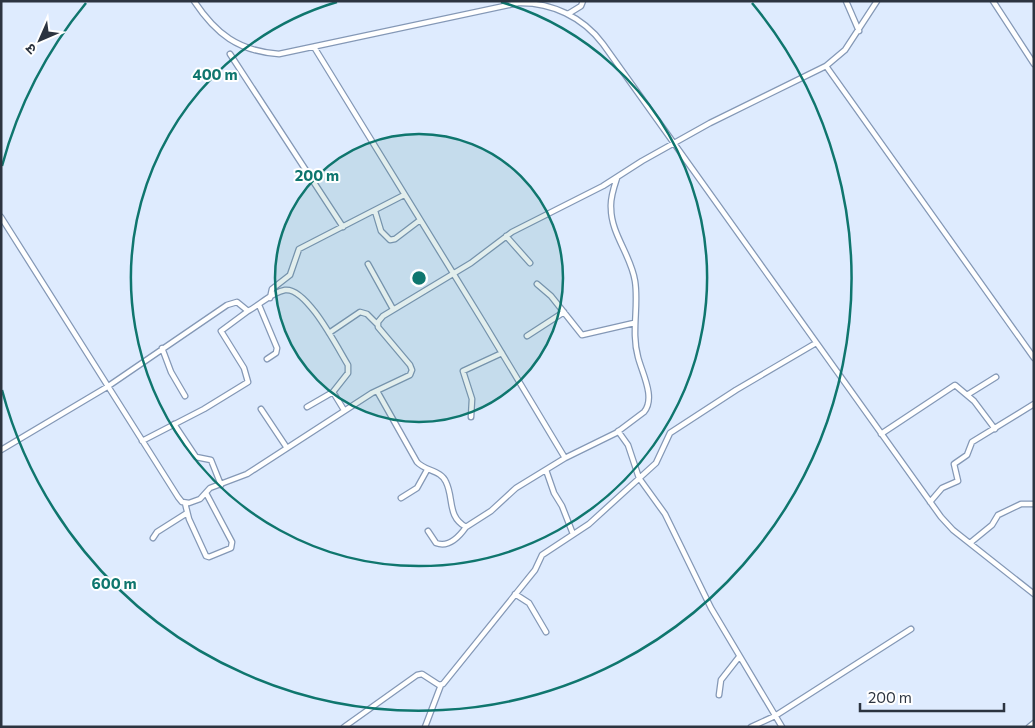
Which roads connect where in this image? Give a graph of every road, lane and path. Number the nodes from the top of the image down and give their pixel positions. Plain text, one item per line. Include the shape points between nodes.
1 (194, 1) edge
2 (583, 1) edge
3 (846, 1) edge
4 (877, 1) edge
5 (993, 1) edge
6 (505, 3) edge
7 (568, 14) junction
8 (859, 31) junction
9 (314, 47) junction
10 (230, 54) dead end
11 (1034, 64) edge
12 (826, 66) junction
13 (673, 144) junction
14 (617, 178) junction
15 (404, 195) junction
16 (375, 211) junction
17 (1, 217) edge
18 (420, 220) junction
19 (343, 227) junction
20 (506, 236) junction
21 (530, 263) dead end
22 (368, 264) dead end
23 (453, 274) junction
24 (537, 284) dead end
25 (270, 298) junction
26 (259, 304) junction
27 (393, 309) junction
28 (248, 311) junction
29 (564, 312) junction
30 (634, 323) junction
31 (377, 324) junction
32 (328, 333) junction
33 (527, 336) dead end
34 (815, 343) junction
35 (162, 348) junction
36 (502, 353) junction
37 (1034, 358) edge
38 (267, 359) dead end
39 (996, 377) dead end
40 (107, 386) junction
41 (377, 391) junction
42 (333, 392) junction
43 (185, 396) dead end
44 (967, 396) junction
45 (1034, 404) edge
46 (307, 407) dead end
47 (261, 409) dead end
48 (344, 410) junction
49 (470, 417) dead end
50 (174, 424) junction
51 (995, 428) junction
52 (618, 432) junction
53 (881, 434) junction
54 (142, 441) junction
55 (287, 448) junction
56 (1, 450) edge
57 (565, 458) junction
58 (427, 470) junction
59 (546, 470) junction
60 (639, 478) junction
61 (220, 485) junction
62 (206, 493) junction
63 (401, 498) dead end
64 (930, 502) junction
65 (185, 503) junction
66 (1034, 504) edge
67 (187, 513) junction
68 (466, 527) junction
69 (428, 531) dead end
70 (573, 534) junction
71 (153, 538) dead end
72 (970, 543) junction
73 (515, 594) junction
74 (1034, 594) edge
75 (911, 629) dead end
76 (546, 632) dead end
77 (739, 657) junction
78 (441, 685) junction
79 (719, 695) dead end
80 (775, 716) junction
81 (1034, 723) edge
82 (344, 727) edge
83 (425, 727) edge
84 (751, 727) edge
85 (782, 727) edge
86 (1029, 727) edge

1 - 9 street via 213,26 236,44 279,54
2 - 7 street
3 - 8 street
4 - 8 street
5 - 11 street
6 - 7 street via 537,4
6 - 9 street
7 - 13 street via 597,35
8 - 12 street via 845,50
9 - 15 street
10 - 19 street
12 - 13 street
12 - 37 street
13 - 14 street
13 - 34 street
14 - 20 street
14 - 30 street via 610,206 615,230 635,280
15 - 16 street
15 - 18 street
16 - 18 street via 381,231 390,240
16 - 19 street
17 - 40 street
18 - 23 street
19 - 25 street via 299,249 290,275 272,290
20 - 21 street
20 - 23 street
22 - 27 street
23 - 27 street
23 - 36 street
24 - 29 street
25 - 26 street
25 - 32 street via 284,290 298,293
26 - 28 street
26 - 38 street via 277,348 276,353
27 - 31 street
28 - 35 street via 232,302
28 - 50 street via 221,332 244,368 248,382
29 - 30 street via 582,335
29 - 33 street
30 - 52 street via 649,403 644,412
31 - 32 street via 360,312
31 - 41 street via 410,365 412,372
32 - 42 street via 349,368
34 - 53 street
34 - 60 street via 670,433 656,464
35 - 40 street
35 - 43 street
36 - 49 street via 463,371 472,399
36 - 57 street
39 - 44 street
40 - 54 street
40 - 56 street
41 - 48 street
41 - 58 street via 417,462
42 - 46 street
42 - 48 street
44 - 51 street
44 - 53 street via 954,385
45 - 51 street
47 - 55 street
48 - 55 street
50 - 54 street
50 - 61 street via 196,457 211,460
51 - 64 street via 972,442 967,455 954,464 958,481 940,490
52 - 57 street
52 - 60 street via 628,445
53 - 64 street
54 - 65 street
55 - 61 street via 247,474
57 - 59 street
58 - 63 street via 417,488
58 - 68 street via 446,481 453,513
59 - 68 street via 516,488 491,511
59 - 70 street
60 - 70 street via 589,524
60 - 77 street via 665,514
61 - 62 street
62 - 65 street via 200,499
62 - 67 street via 232,542 231,548 207,557
64 - 72 street via 949,527
65 - 67 street
66 - 72 street via 1021,504 998,515 992,525
67 - 71 street
68 - 69 street via 454,540 445,544 437,544
70 - 73 street via 542,555 535,570
72 - 74 street
73 - 76 street via 529,603
73 - 78 street
75 - 80 street
77 - 79 street via 721,680
77 - 80 street
78 - 82 street via 425,675 417,675
78 - 83 street
80 - 84 street
80 - 85 street
81 - 86 street

